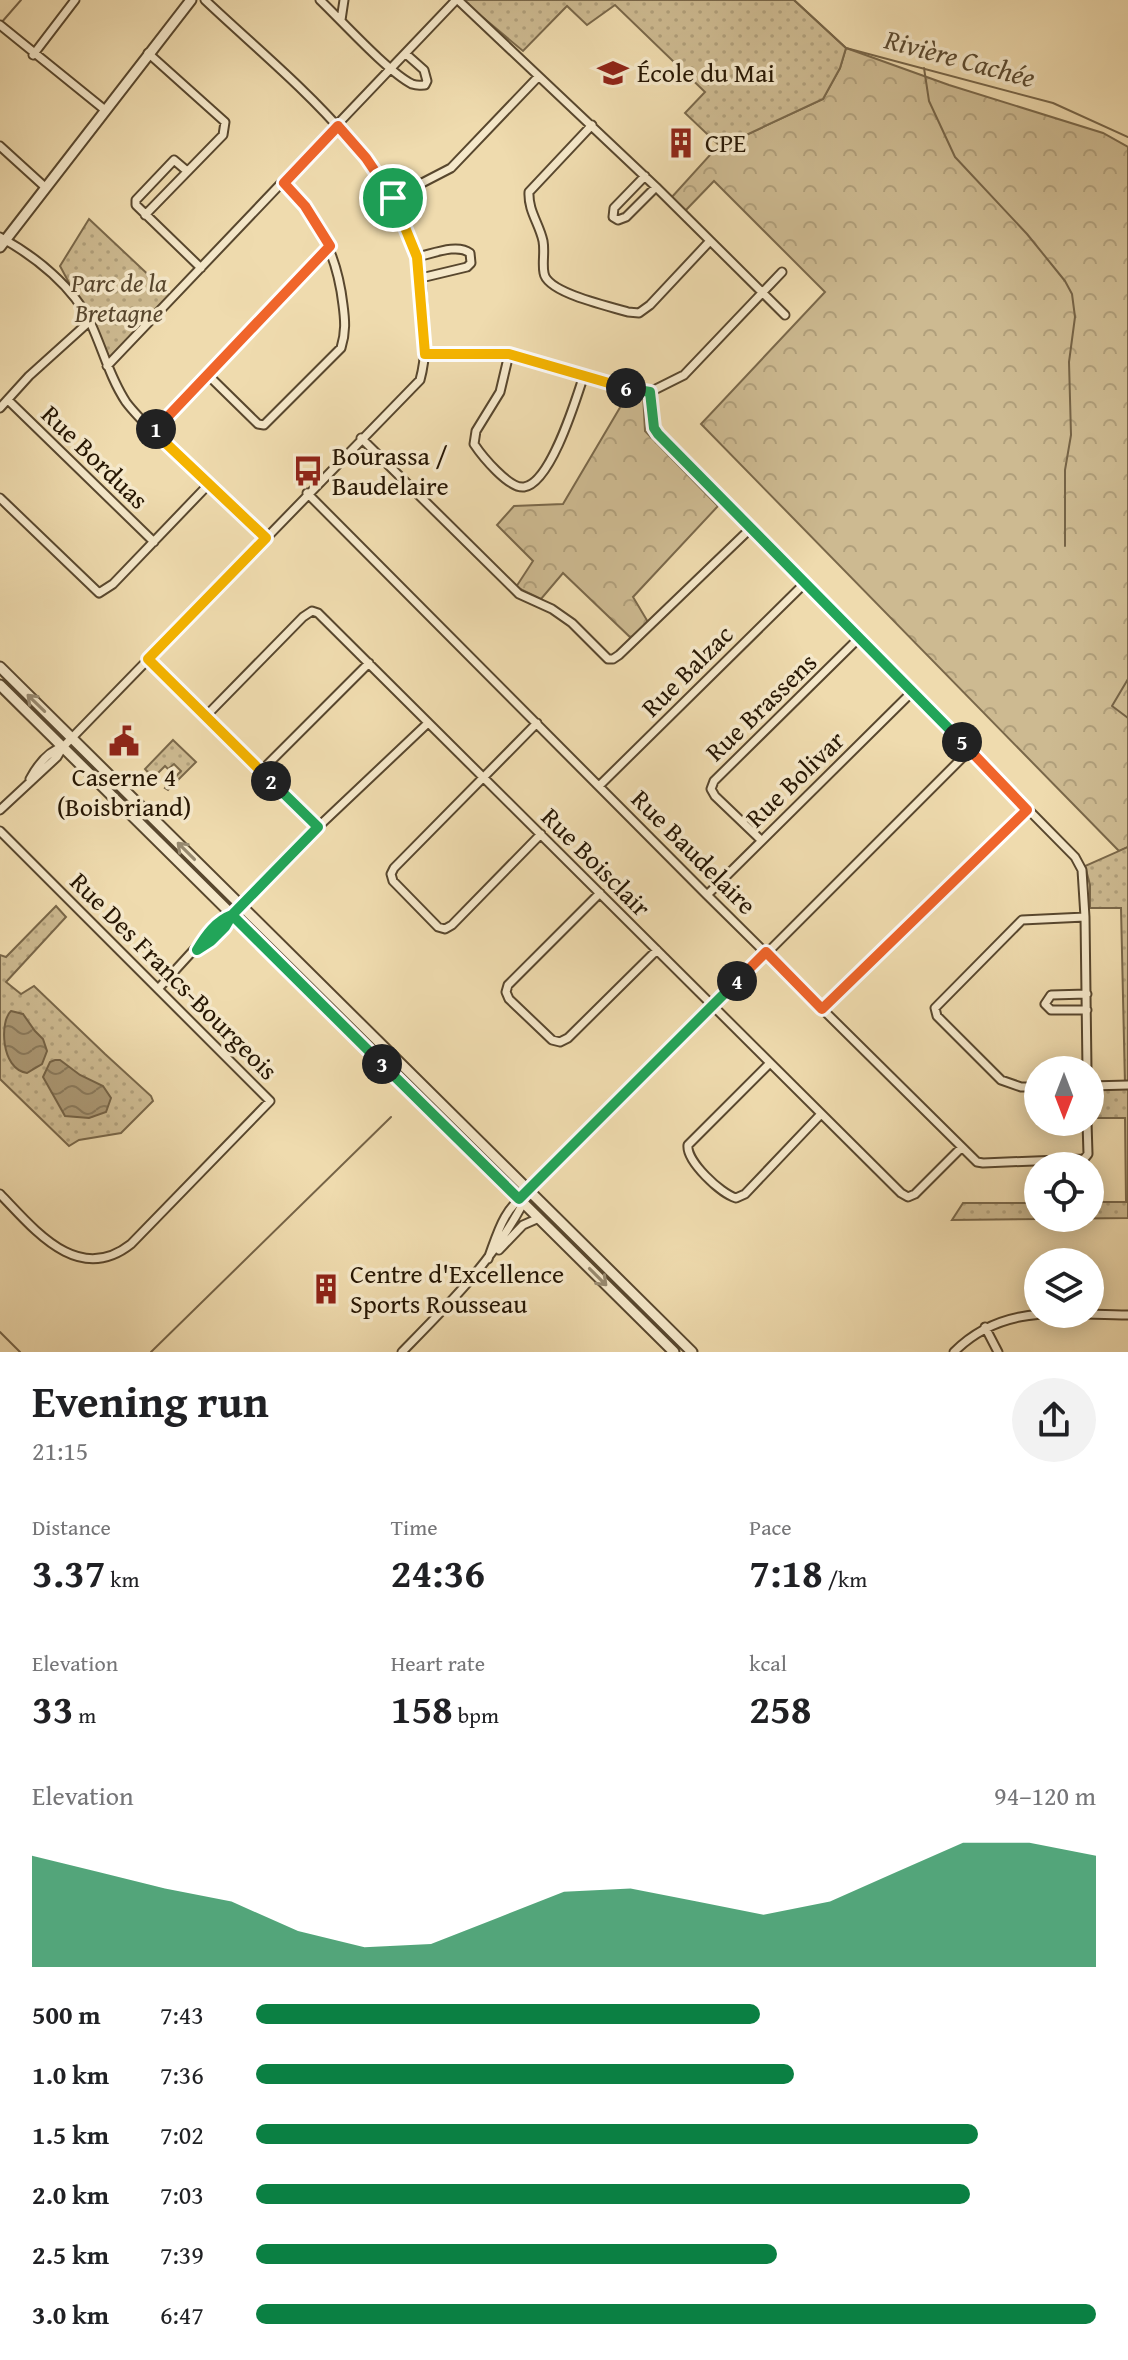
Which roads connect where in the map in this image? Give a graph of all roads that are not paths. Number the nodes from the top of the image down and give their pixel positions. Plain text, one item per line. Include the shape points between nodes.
1 (75, 0) edge
2 (191, 0) edge
3 (205, 0) edge
4 (320, 0) edge
5 (344, 0) edge
6 (457, 0) edge
7 (341, 20) junction
8 (1, 26) edge
9 (148, 53) junction
10 (406, 54) junction
11 (33, 55) junction
12 (391, 68) junction
13 (538, 77) junction
14 (105, 110) junction
15 (592, 125) junction
16 (338, 126) junction
17 (0, 146) edge
18 (187, 171) junction
19 (645, 176) junction
20 (284, 183) junction
21 (45, 187) junction
22 (656, 187) junction
23 (393, 198) junction
24 (145, 215) junction
25 (2, 241) edge
26 (709, 242) junction
27 (330, 246) junction
28 (417, 257) junction
29 (201, 268) junction
30 (782, 272) dead end
31 (421, 278) junction
32 (762, 294) junction
33 (785, 315) dead end
34 (90, 321) junction
35 (425, 354) junction
36 (509, 354) junction
37 (107, 366) junction
38 (584, 375) junction
39 (209, 376) junction
40 (650, 392) junction
41 (8, 400) junction
42 (0, 408) edge
43 (153, 431) junction
44 (361, 438) junction
45 (208, 485) junction
46 (307, 493) junction
47 (0, 498) edge
48 (750, 529) junction
49 (266, 538) junction
50 (154, 542) junction
51 (804, 584) junction
52 (858, 639) junction
53 (148, 659) junction
54 (369, 663) junction
55 (0, 667) edge
56 (0, 685) edge
57 (912, 692) junction
58 (205, 717) junction
59 (428, 723) junction
60 (537, 723) junction
61 (72, 738) junction
62 (63, 747) junction
63 (970, 750) junction
64 (261, 771) junction
65 (484, 778) junction
66 (599, 786) junction
67 (0, 810) edge
68 (1027, 810) junction
69 (318, 827) junction
70 (0, 831) edge
71 (541, 834) junction
72 (761, 840) junction
73 (600, 893) junction
74 (707, 895) junction
75 (241, 906) junction
76 (232, 915) junction
77 (1085, 917) junction
78 (657, 950) junction
79 (766, 952) junction
80 (158, 989) junction
81 (1087, 994) junction
82 (712, 1006) junction
83 (822, 1009) junction
84 (1087, 1010) junction
85 (1087, 1056) edge
86 (770, 1063) junction
87 (1128, 1085) edge
88 (1104, 1086) edge
89 (1024, 1087) edge
90 (821, 1114) junction
91 (1087, 1136) edge
92 (961, 1148) junction
93 (529, 1191) junction
94 (0, 1194) edge
95 (521, 1201) junction
96 (539, 1218) junction
97 (488, 1259) junction
98 (1128, 1315) edge
99 (985, 1327) junction
100 (402, 1352) edge
101 (674, 1352) edge
102 (692, 1352) edge
103 (954, 1352) edge
104 (998, 1352) edge

1 - 11 street
2 - 9 street
3 - 16 street
4 - 7 street
5 - 7 street
6 - 10 street
6 - 13 street
7 - 12 street
8 - 11 street
9 - 14 street
9 - 18 street via 225,122 223,135
10 - 12 street
10 - 12 street via 424,70 425,85 410,83
11 - 14 street
12 - 16 street
13 - 15 street
13 - 23 street via 451,168
14 - 21 street
15 - 19 street
15 - 26 street via 529,192 548,283 639,313
16 - 20 street
16 - 23 street
17 - 21 street
18 - 24 street
18 - 24 street via 174,160 136,200
19 - 22 street
19 - 22 street via 614,208 613,217 626,217
20 - 27 street
20 - 29 street
21 - 25 street
22 - 26 street
23 - 28 street
24 - 29 street
25 - 34 street via 53,275
26 - 32 street
27 - 39 street
27 - 39 street via 346,333 341,348 264,425
28 - 31 street
28 - 31 street via 457,248 470,253 467,267
29 - 37 street
30 - 32 street
31 - 35 street
32 - 33 street
32 - 40 street via 684,375
34 - 37 street
34 - 41 street
35 - 36 street
35 - 44 street via 420,380
36 - 38 street
36 - 38 street via 500,392 476,431 474,444 511,484 532,483 554,456
37 - 43 street via 127,402
38 - 40 street
39 - 43 street
40 - 48 street via 658,434
41 - 42 street
41 - 50 street, Rue Borduas
43 - 45 street
44 - 46 street
44 - 48 street via 519,594 572,623 608,659 619,655
45 - 49 street
45 - 50 street
46 - 49 street
46 - 60 street, Rue Baudelaire
47 - 50 street via 99,593
48 - 51 street
49 - 53 street
51 - 52 street
51 - 66 street, Rue Balzac
52 - 57 street
52 - 72 street, Rue Brassens via 714,781 715,796
53 - 58 street
53 - 61 street
54 - 58 street, Rue Boisclair via 312,611
54 - 59 street, Rue Boisclair
54 - 64 street
61 -> 55 street
56 - 62 street
57 - 63 street
57 - 72 street, Rue Bolivar
58 - 64 street
59 - 65 street, Rue Boisclair
59 - 69 street
60 - 65 street
60 - 66 street, Rue Baudelaire
61 - 62 street
75 -> 61 street
62 - 67 street
62 - 76 street
63 - 68 street
63 - 79 street
64 - 69 street
65 - 71 street, Rue Boisclair
65 - 71 street via 391,874 438,927 452,925
66 - 74 street, Rue Baudelaire
68 - 77 street via 1075,857 1082,870
68 - 83 street
69 - 75 street
70 - 80 street, Rue Des Francs-Bourgeois
71 - 73 street, Rue Boisclair
72 - 74 street, Rue Bolivar
73 - 78 street, Rue Boisclair
73 - 78 street via 508,985 509,999 560,1042
74 - 79 street, Rue Baudelaire
75 - 76 street
75 - 93 street
76 - 80 street via 222,919
76 - 95 street
77 - 81 street
77 - 89 street via 1022,920 935,1008 1001,1080
78 - 82 street, Rue Boisclair
79 - 82 street
79 - 83 street, Rue Baudelaire
80 - 94 street, Rue Des Francs-Bourgeois via 270,1101 131,1244 111,1255 86,1258 59,1250
81 - 84 street
81 - 84 street via 1051,995 1045,1004 1051,1010
82 - 86 street, Rue Boisclair
82 - 93 street
83 - 92 street, Rue Baudelaire
84 - 85 street
86 - 90 street, Rue Boisclair
86 - 90 street via 688,1145 690,1158 703,1172 729,1196 745,1194
87 - 88 street
90 - 92 street, Rue Boisclair via 908,1197
91 - 92 street, Rue Baudelaire via 1084,1159 980,1163
93 - 95 street
93 - 102 street
95 - 96 street
95 - 97 street via 506,1212
96 - 97 street via 523,1225
96 -> 101 street
97 - 100 street
98 - 99 street via 1021,1316
99 - 103 street
99 - 104 street

